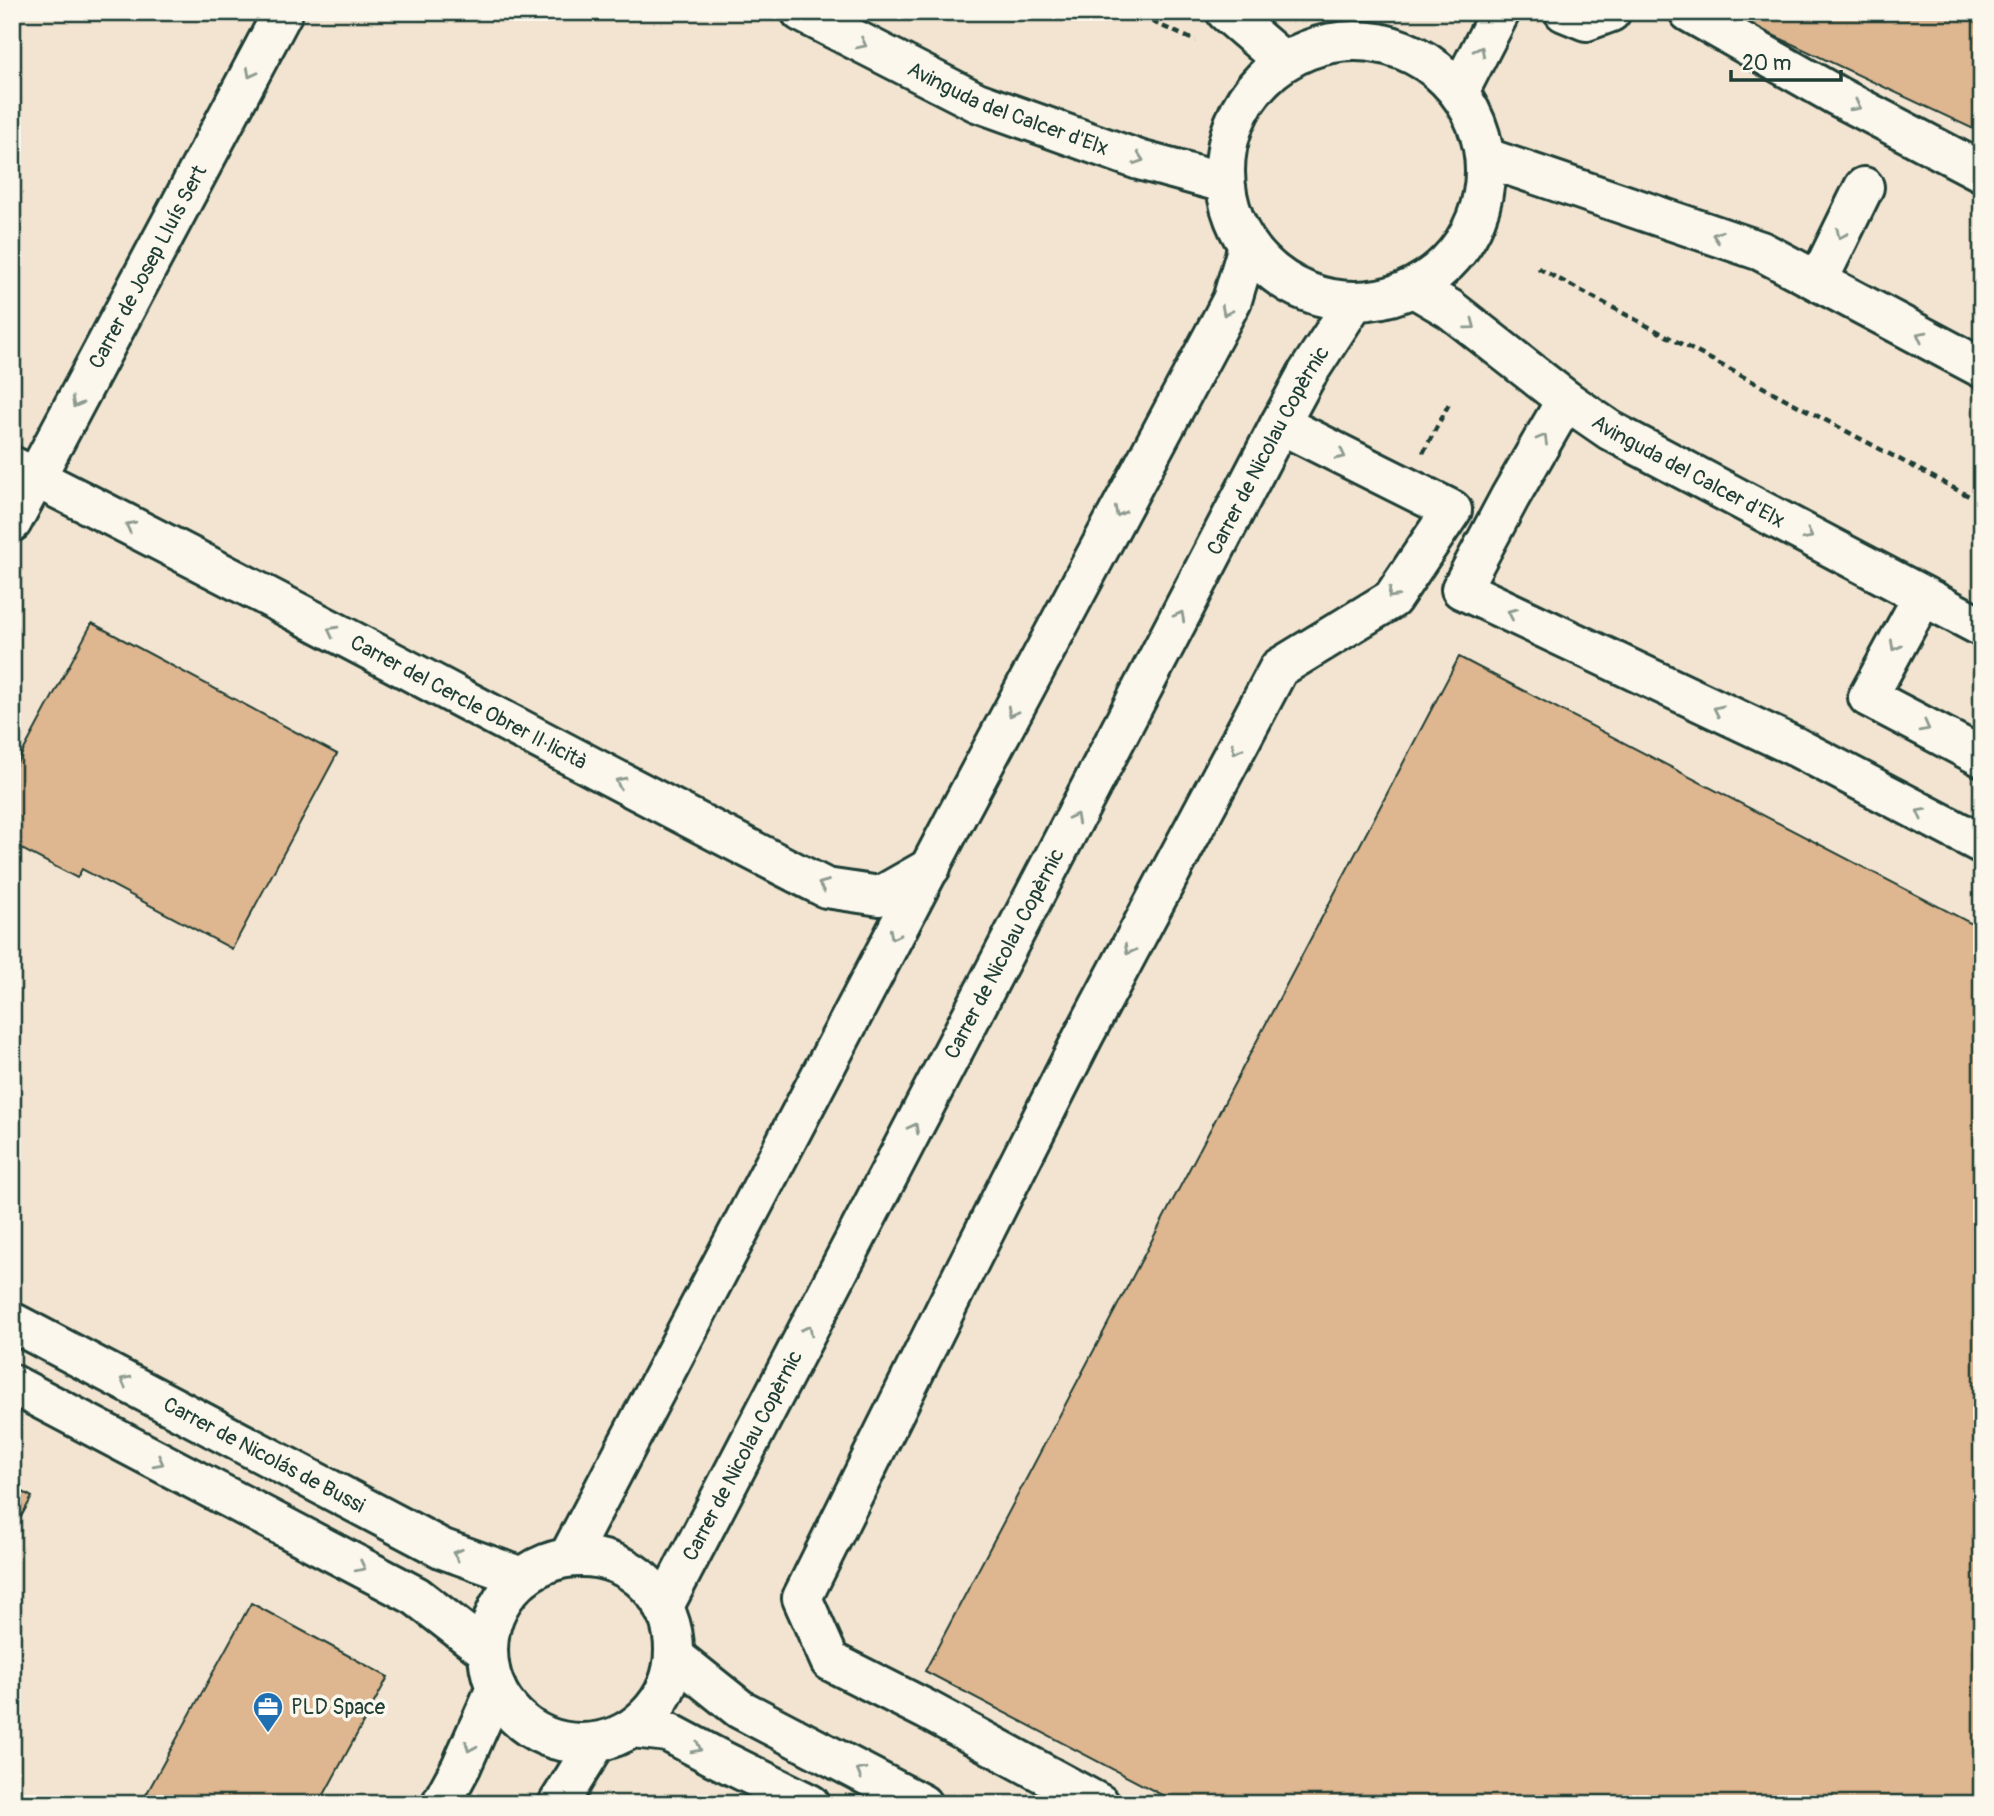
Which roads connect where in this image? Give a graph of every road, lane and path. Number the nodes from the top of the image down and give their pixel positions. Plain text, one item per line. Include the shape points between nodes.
1 (283, 12) edge
2 (801, 12) edge
3 (1130, 12) edge
4 (1226, 12) edge
5 (1500, 12) edge
6 (1564, 12) edge
7 (1611, 12) edge
8 (1689, 12) edge
9 (1375, 26) edge
10 (1196, 41) dead end
11 (1283, 61) junction
12 (1460, 90) junction
13 (1487, 158) junction
14 (1982, 172) edge
15 (1224, 183) junction
16 (1864, 187) dead end
17 (1248, 246) junction
18 (1538, 268) dead end
19 (1818, 281) junction
20 (1414, 288) junction
21 (1354, 302) junction
22 (1982, 368) edge
23 (1451, 400) dead end
24 (1566, 400) junction
25 (1280, 424) junction
26 (1423, 453) dead end
27 (24, 472) edge
28 (1982, 503) edge
29 (12, 522) edge
30 (1923, 596) junction
31 (1982, 627) edge
32 (1982, 757) edge
33 (1982, 844) edge
34 (931, 867) junction
35 (12, 1322) edge
36 (12, 1384) edge
37 (569, 1556) junction
38 (522, 1577) junction
39 (663, 1608) junction
40 (487, 1651) junction
41 (675, 1657) junction
42 (496, 1688) junction
43 (633, 1728) junction
44 (596, 1743) junction
45 (441, 1804) edge
46 (558, 1804) edge
47 (810, 1804) edge
48 (922, 1804) edge
49 (1100, 1804) edge

1 -> 27 street, Carrer de Josep Lluís Sert
2 -> 15 street, Avinguda del Calcer d'Elx via 977,102 1139,160
3 - 10 path
4 - 11 street
12 -> 5 street
6 - 7 street via 1586,22
8 -> 14 street
9 - 11 street
9 - 12 street via 1420,55
11 - 15 street via 1241,106 1226,148
12 - 13 street via 1482,132
19 -> 13 street via 1762,251
13 - 20 street via 1487,178 1470,236 1429,279
15 - 17 street via 1228,206
16 -> 19 street
17 - 21 street via 1274,275 1314,295
17 -> 34 street via 1232,300
18 - 28 path
22 -> 19 street
20 - 21 street via 1384,299
20 -> 24 street, Avinguda del Calcer d'Elx via 1450,309
21 - 25 street, Carrer de Nicolau Copèrnic
23 - 26 path
24 -> 30 street, Avinguda del Calcer d'Elx via 1611,431
33 -> 24 street via 1796,747 1461,589
39 -> 25 street, Carrer de Nicolau Copèrnic
25 -> 49 street via 1452,510 1392,598 1279,668 1083,1037 802,1598 830,1661
27 - 29 street, Carrer de Josep Lluís Sert
34 -> 27 street, Carrer del Cercle Obrer Il·licità via 880,896 826,888
30 - 31 street, Avinguda del Calcer d'Elx
30 -> 32 street via 1868,697
34 -> 37 street
38 -> 35 street, Carrer de Nicolás de Bussi via 443,1549
36 -> 40 street via 416,1596
37 - 38 street
37 - 39 street via 599,1557 632,1570 659,1597
38 - 40 street via 502,1598 488,1632
39 - 41 street via 673,1632
40 - 42 street
41 - 43 street via 660,1700
48 -> 41 street via 740,1709
42 - 44 street via 503,1702 529,1728 563,1742
42 -> 45 street
43 - 44 street
43 -> 47 street via 668,1732
44 - 46 street

